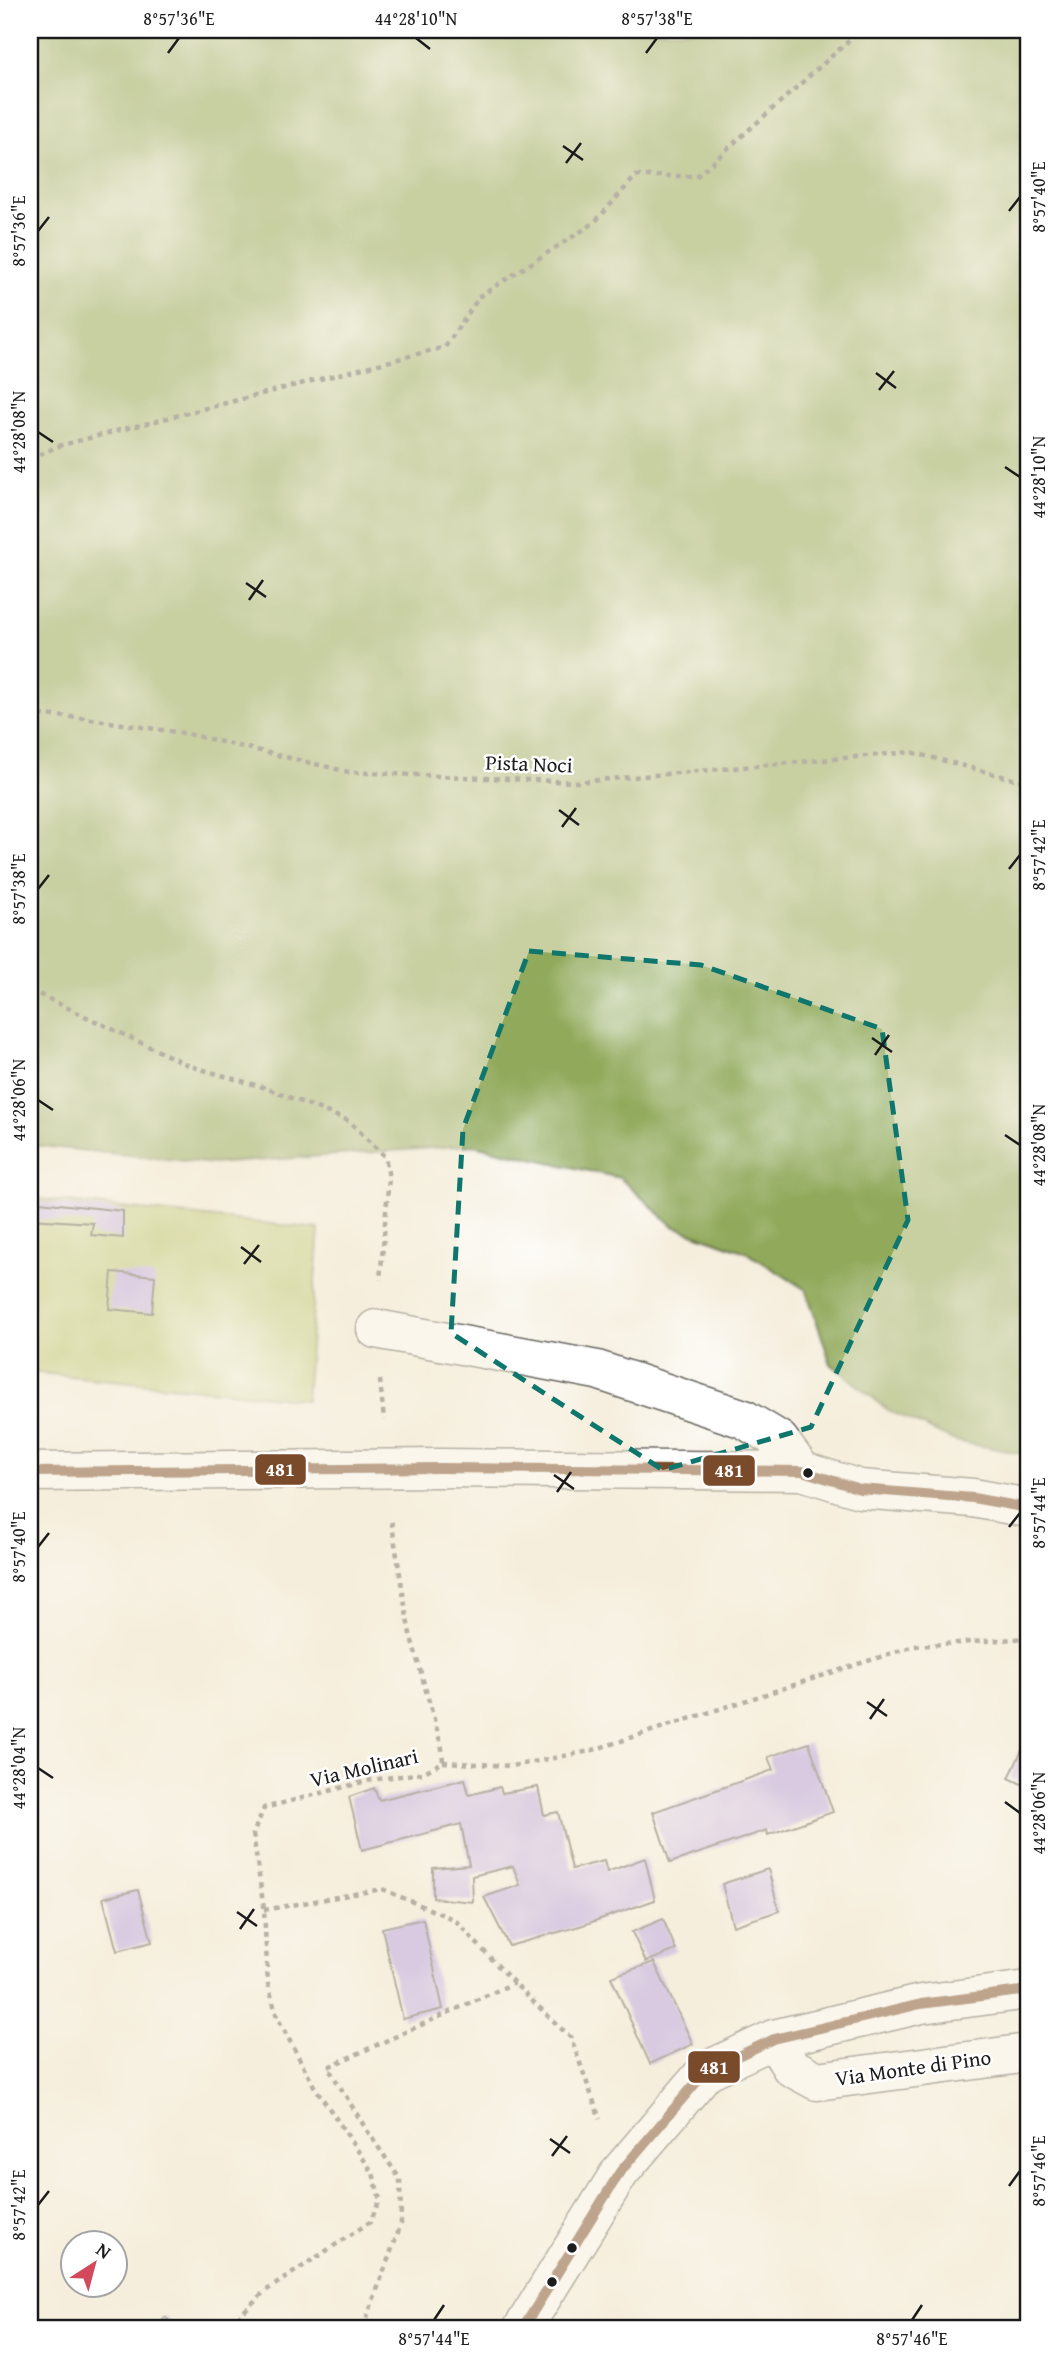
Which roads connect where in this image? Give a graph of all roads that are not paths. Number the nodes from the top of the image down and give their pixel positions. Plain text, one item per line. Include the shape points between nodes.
1 (376, 1329) road end
2 (802, 1471) junction
3 (30, 1472) edge
4 (1028, 1508) edge
5 (1028, 1990) edge
6 (774, 2039) junction
7 (1028, 2053) edge
8 (523, 2328) edge

1 - 2 street via 597,1370 744,1419 779,1440
2 - 3 street
2 - 4 street via 860,1489 973,1498
5 - 6 street via 921,2004
6 - 7 street, Via Monte di Pino via 791,2067 817,2081
6 - 8 street via 706,2071 620,2172

